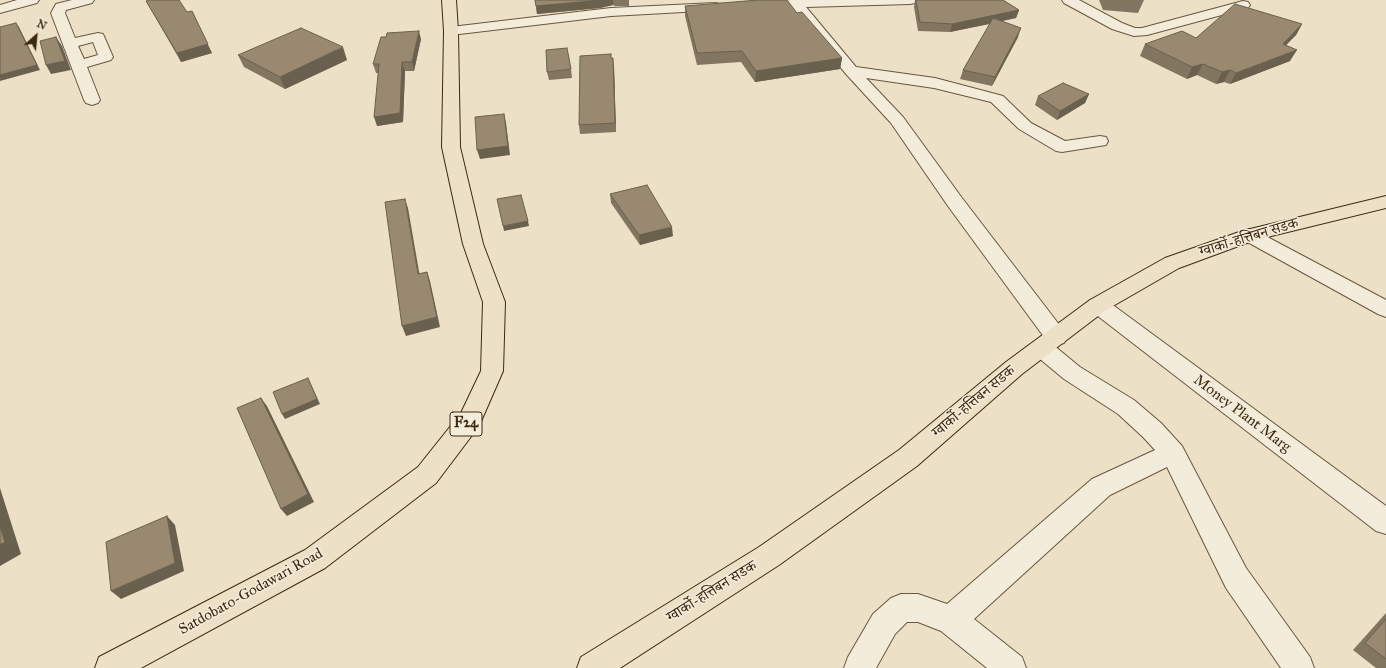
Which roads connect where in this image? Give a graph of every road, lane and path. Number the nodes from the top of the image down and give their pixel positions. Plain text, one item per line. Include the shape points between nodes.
1 (32, 0) edge
2 (87, 0) edge
3 (449, 0) edge
4 (910, 0) edge
5 (1069, 0) edge
6 (795, 3) junction
7 (747, 5) edge
8 (1243, 5) edge
9 (731, 6) edge
10 (0, 9) edge
11 (451, 31) junction
12 (70, 43) junction
13 (79, 64) junction
14 (851, 71) junction
15 (92, 100) dead end
16 (1100, 141) dead end
17 (1386, 202) edge
18 (1249, 235) junction
19 (1098, 305) junction
20 (1386, 309) edge
21 (1048, 342) junction
22 (1173, 453) junction
23 (1386, 522) edge
24 (951, 620) junction
25 (1297, 667) edge
26 (110, 668) edge
27 (592, 668) edge
28 (859, 668) edge
29 (1011, 668) edge

1 - 10 street
2 - 12 street via 61,7 58,13
3 - 11 main road, Satdobato-Godawari Road / F24
4 - 6 street
5 - 8 street via 1125,30 1134,32
6 - 7 street
6 - 14 street
9 - 11 street via 611,12
11 - 26 main road, Satdobato-Godawari Road / F24 via 451,147 473,244 494,302 492,371 470,419 427,475 315,559
12 - 13 street
12 - 13 street via 98,37 106,58
13 - 15 street
14 - 16 street via 935,83 997,99 1025,126 1062,147
14 - 21 street via 896,120 955,202
17 - 18 main road, ग्वार्को-हत्तिबन सडक
18 - 19 main road, ग्वार्को-हत्तिबन सडक via 1172,263
18 - 20 street
19 - 21 main road, ग्वार्को-हत्तिबन सडक
19 - 23 street, Money Plant Marg
21 - 22 street via 1072,373 1126,406
21 - 27 main road, ग्वार्को-हत्तिबन सडक via 902,463 768,556
22 - 24 street via 1101,487
22 - 25 street via 1236,578
24 - 28 street via 918,608 901,608 884,624
24 - 29 street

